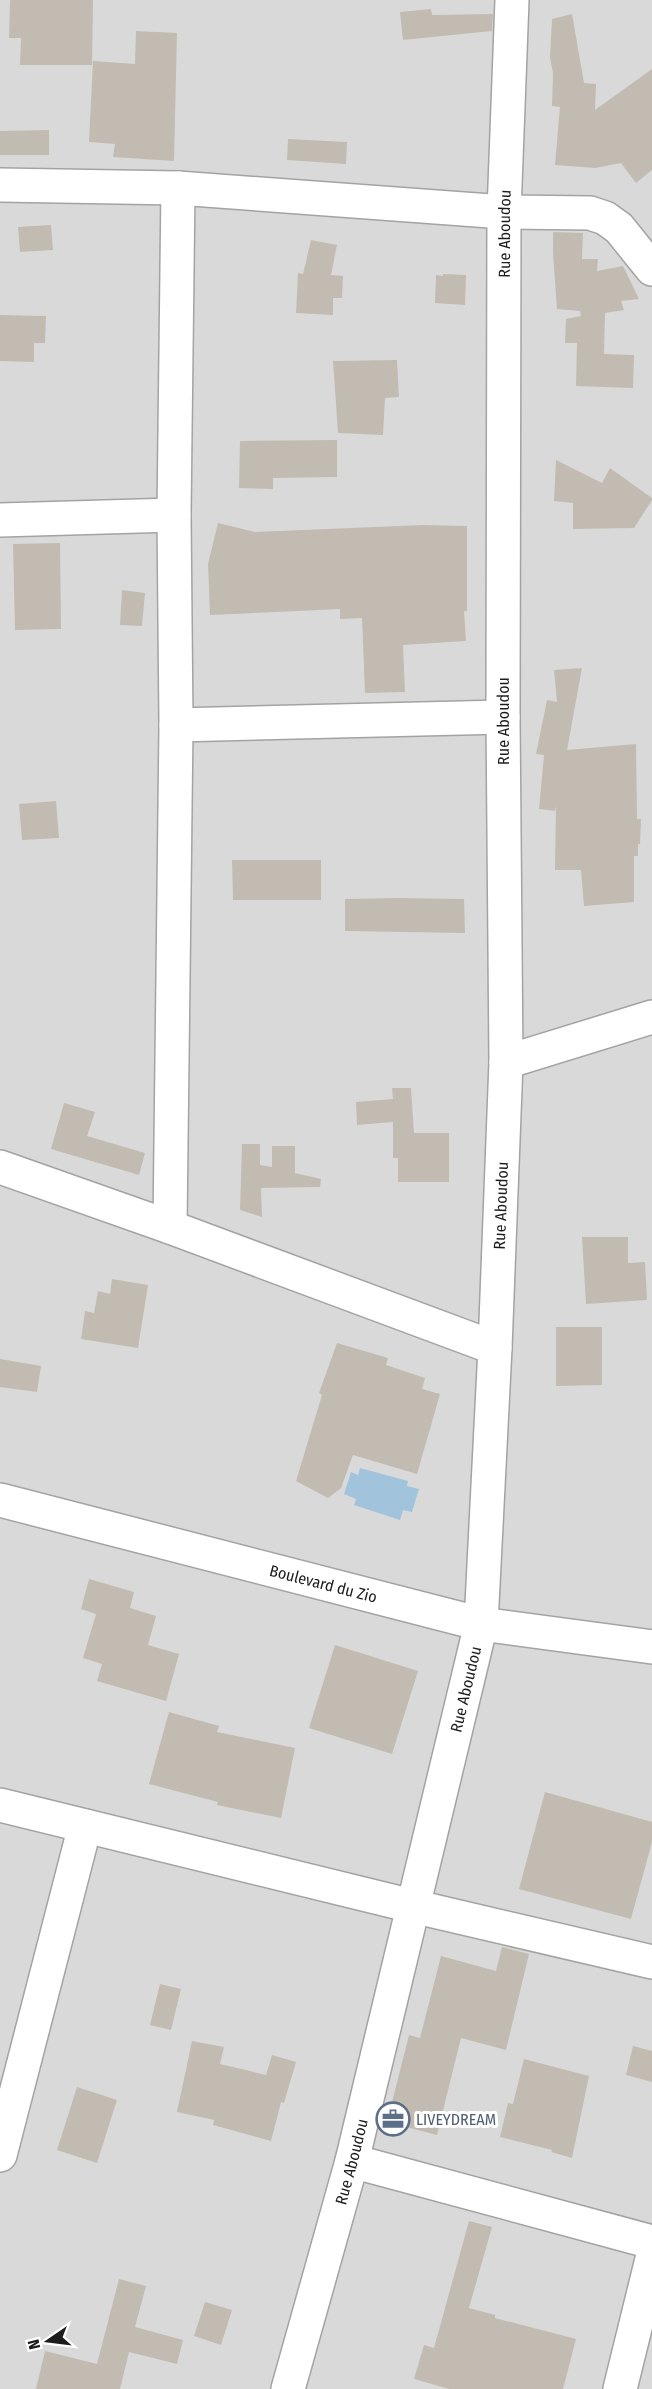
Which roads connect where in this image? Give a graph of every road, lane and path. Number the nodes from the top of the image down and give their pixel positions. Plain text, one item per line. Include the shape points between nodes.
1 (512, 0) edge
2 (0, 185) edge
3 (178, 188) junction
4 (504, 212) junction
5 (652, 269) edge
6 (174, 515) junction
7 (0, 520) edge
8 (503, 717) junction
9 (176, 725) junction
10 (652, 1017) edge
11 (506, 1062) junction
12 (0, 1167) edge
13 (170, 1227) junction
14 (495, 1348) junction
15 (0, 1500) edge
16 (482, 1624) junction
17 (652, 1647) edge
18 (0, 1805) edge
19 (85, 1826) junction
20 (412, 1906) junction
21 (652, 1962) edge
22 (2, 2134) edge
23 (352, 2161) junction
24 (652, 2242) edge
25 (652, 2259) edge
26 (288, 2389) edge
27 (620, 2389) edge

1 - 4 street, Rue Aboudou
2 - 3 street
3 - 4 street
3 - 6 street
4 - 5 street via 590,213 605,218 625,234
4 - 8 street, Rue Aboudou
6 - 7 street
6 - 9 street
8 - 9 street
8 - 11 street, Rue Aboudou
9 - 13 street
10 - 11 street
11 - 14 street, Rue Aboudou
12 - 13 street
13 - 14 street
14 - 16 street, Rue Aboudou
15 - 16 street, Boulevard du Zio
16 - 17 street, Boulevard du Zio
16 - 20 street, Rue Aboudou
18 - 19 street
19 - 20 street
19 - 22 street
20 - 21 street
20 - 23 street, Rue Aboudou
23 - 24 street
23 - 26 street, Rue Aboudou
25 - 27 street

